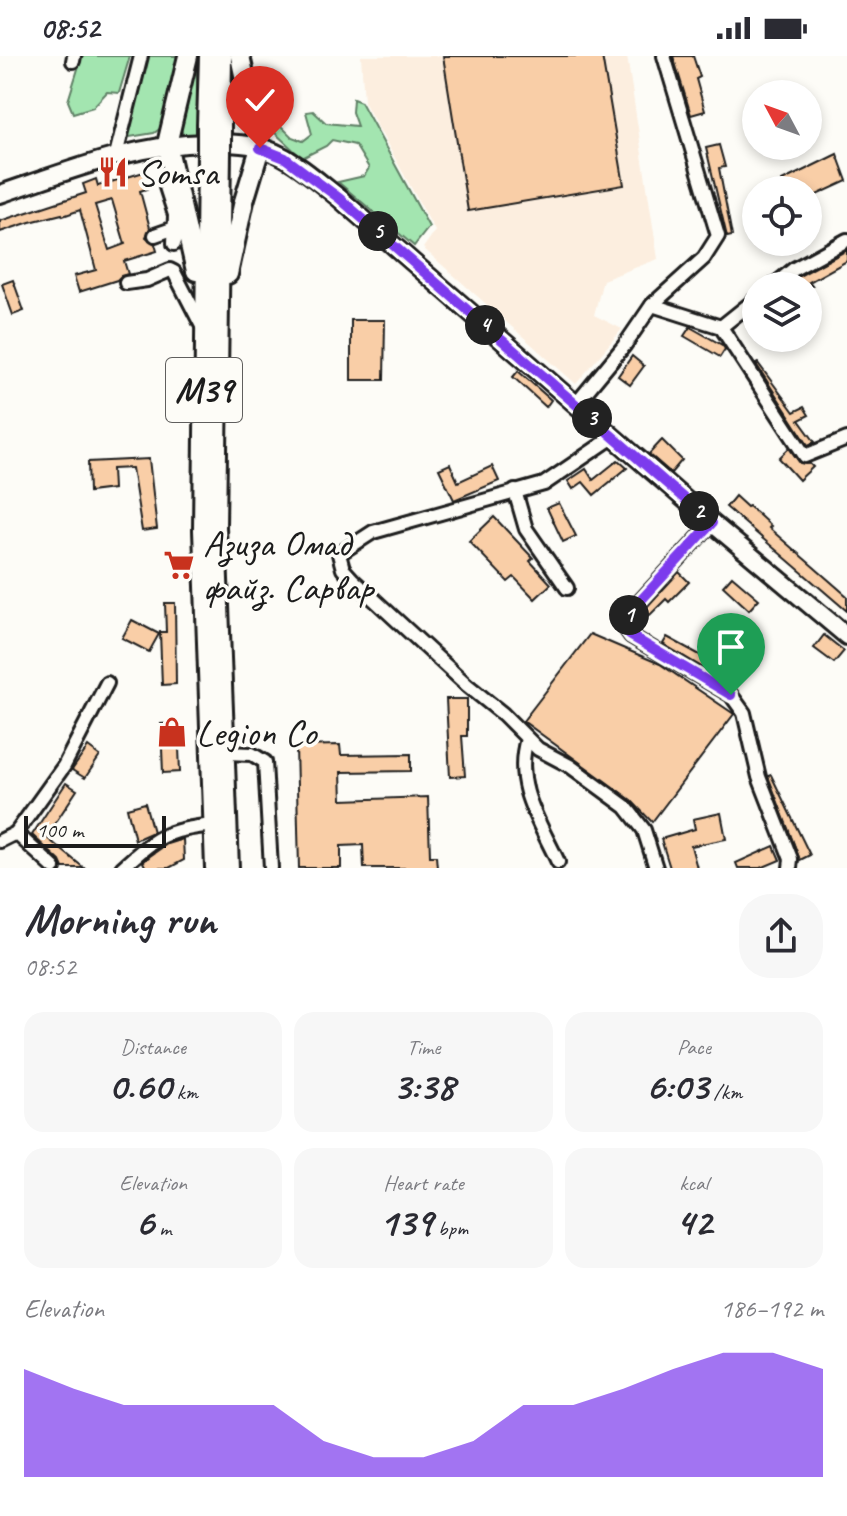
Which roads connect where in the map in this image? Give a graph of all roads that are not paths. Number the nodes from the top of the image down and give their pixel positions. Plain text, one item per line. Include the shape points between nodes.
1 (141, 56) edge
2 (188, 56) edge
3 (209, 56) edge
4 (222, 56) edge
5 (240, 56) edge
6 (664, 56) edge
7 (214, 125) junction
8 (260, 141) junction
9 (167, 144) junction
10 (116, 155) junction
11 (172, 186) junction
12 (150, 191) dead end
13 (0, 194) edge
14 (178, 219) junction
15 (155, 235) dead end
16 (847, 240) edge
17 (174, 244) dead end
18 (790, 272) edge
19 (126, 283) dead end
20 (652, 305) junction
21 (742, 310) edge
22 (721, 327) junction
23 (211, 329) junction
24 (576, 404) junction
25 (613, 437) junction
26 (847, 439) edge
27 (515, 491) junction
28 (712, 523) junction
29 (567, 588) dead end
30 (847, 636) edge
31 (107, 683) dead end
32 (527, 739) junction
33 (225, 753) junction
34 (213, 825) junction
35 (16, 833) junction
36 (0, 841) edge
37 (558, 862) dead end
38 (54, 868) edge
39 (122, 868) edge
40 (215, 868) edge
41 (229, 868) edge
42 (271, 868) edge
43 (656, 868) edge
44 (790, 868) edge

1 - 10 street
2 - 9 highway
3 - 7 highway, M39
4 - 7 highway, M39
5 - 8 highway
6 - 20 street via 718,236 704,258
7 - 23 highway, M39, bridge
8 - 9 main road
8 - 23 highway
8 - 24 main road via 350,206
9 - 10 main road
9 - 11 highway
10 - 13 main road
11 - 12 street
11 - 14 highway
14 - 15 street
14 - 17 street
14 - 23 highway
16 - 18 street
19 - 23 street via 174,272
20 - 22 street
20 - 24 street
21 - 22 street
22 - 26 street via 805,456
23 - 33 highway, M39
23 - 34 highway, M39 via 203,530
24 - 25 main road
25 - 27 street via 544,484
25 - 28 main road
27 - 29 street via 526,529
27 - 32 street via 373,532 339,554 353,580
28 - 30 main road
28 - 44 street via 623,625 631,636 731,695 744,713
31 - 35 street via 64,766
32 - 37 street via 522,775
32 - 43 street via 626,807 644,830
33 - 41 highway, M39
33 - 42 street via 252,754 265,762
34 - 39 street via 178,829 153,839
34 - 40 highway, M39
35 - 36 street
35 - 38 street

